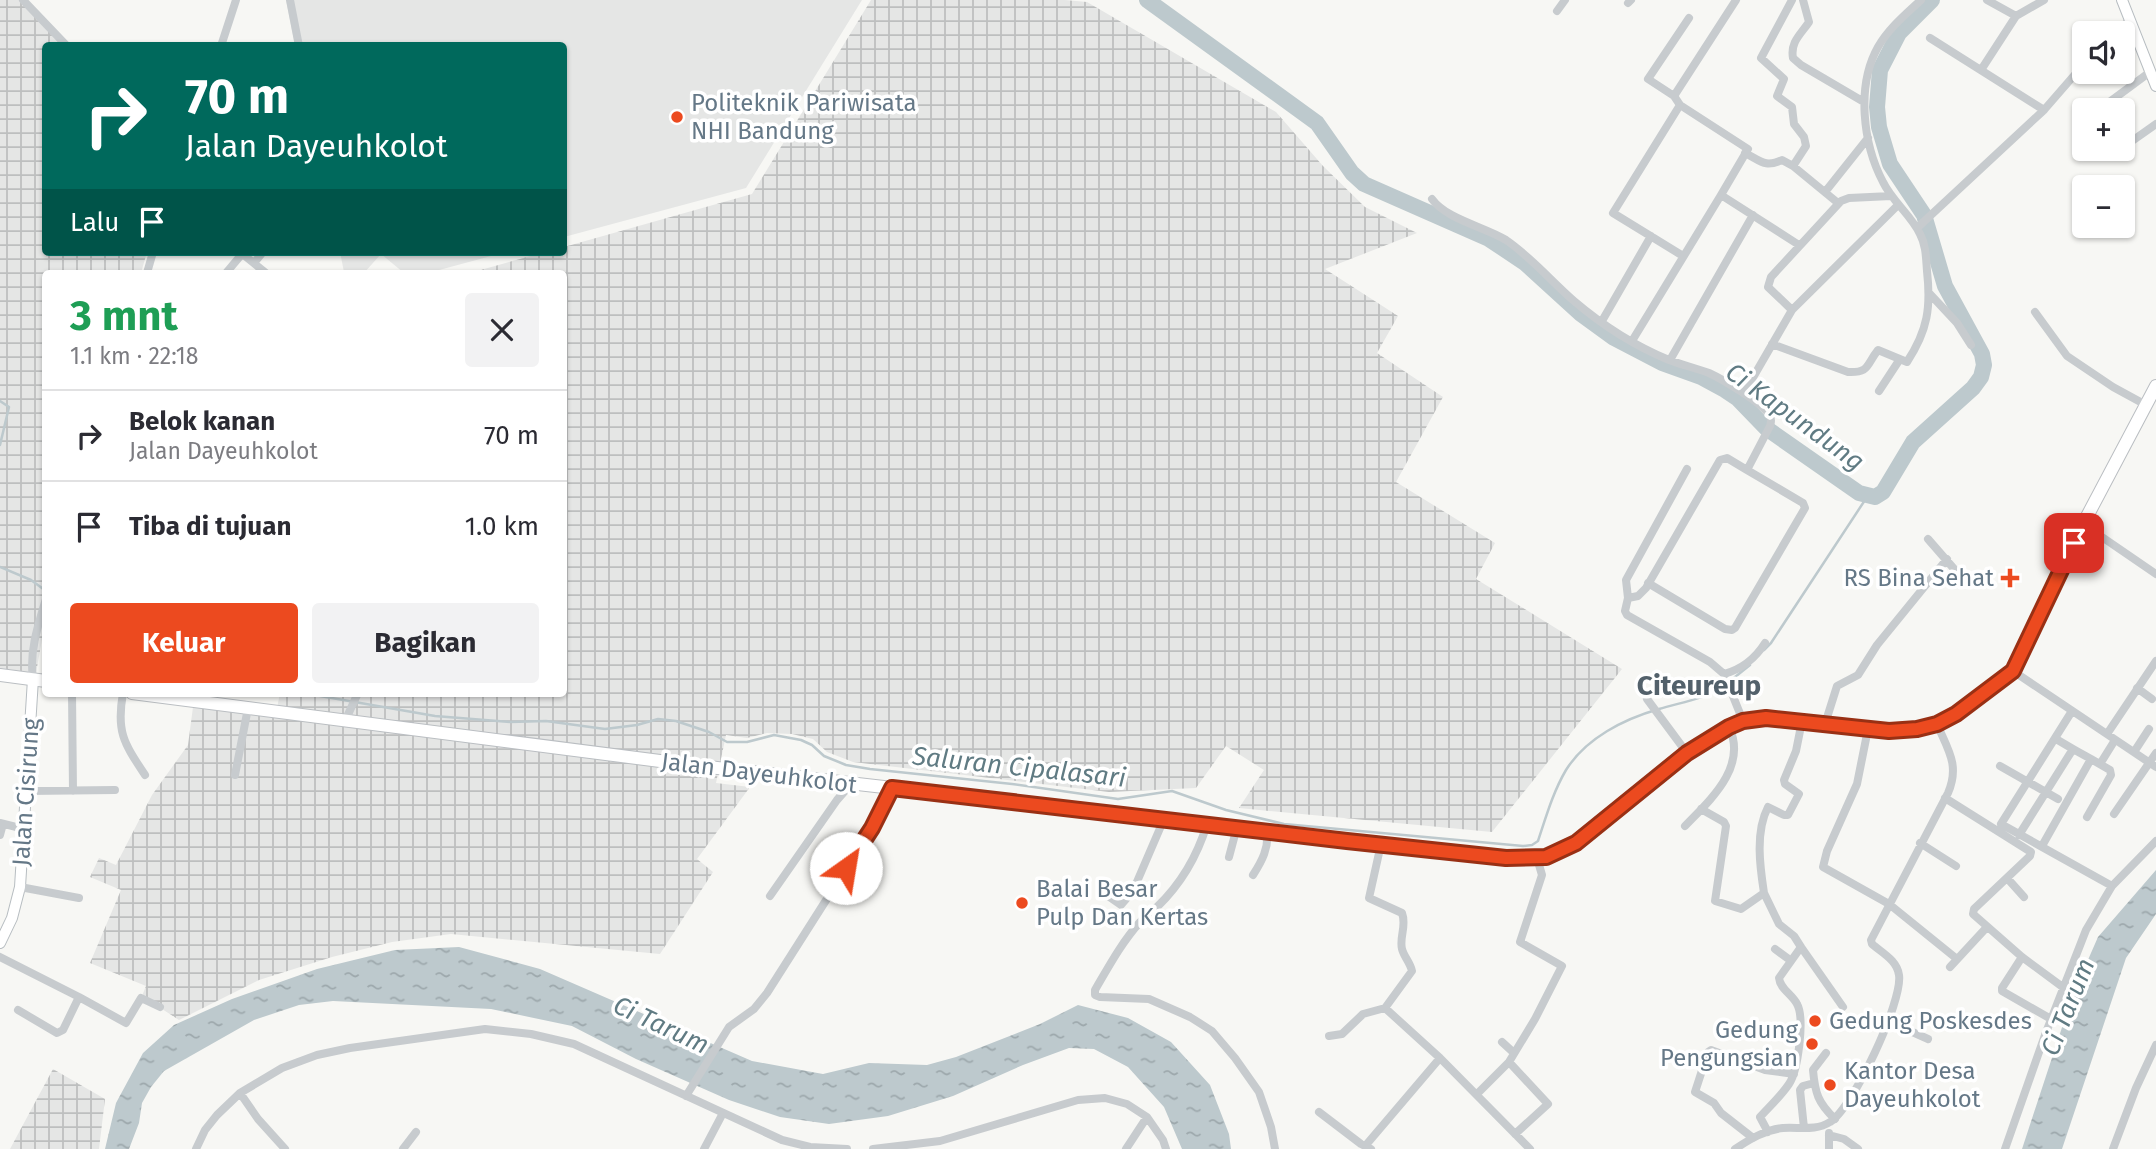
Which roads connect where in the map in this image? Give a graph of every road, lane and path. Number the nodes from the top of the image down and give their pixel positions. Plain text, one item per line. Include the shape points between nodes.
1 (23, 0) edge
2 (236, 0) edge
3 (290, 0) edge
4 (1565, 0) edge
5 (1736, 0) edge
6 (1792, 0) edge
7 (1803, 0) edge
8 (1922, 0) edge
9 (1986, 0) edge
10 (2043, 0) edge
11 (2122, 0) edge
12 (1558, 12) dead end
13 (2016, 16) junction
14 (1689, 18) dead end
15 (2129, 21) edge
16 (2135, 36) edge
17 (1930, 38) dead end
18 (63, 42) edge
19 (222, 42) edge
20 (298, 42) edge
21 (1981, 70) junction
22 (2150, 72) junction
23 (2072, 78) edge
24 (2156, 86) edge
25 (1674, 96) junction
26 (2115, 98) edge
27 (1864, 102) junction
28 (1681, 105) junction
29 (2044, 110) junction
30 (2156, 124) edge
31 (1868, 138) junction
32 (2135, 139) edge
33 (1745, 153) junction
34 (1793, 166) junction
35 (1825, 192) junction
36 (1721, 195) junction
37 (1891, 197) junction
38 (1432, 199) dead end
39 (1838, 203) junction
40 (1898, 205) junction
41 (1753, 215) junction
42 (1919, 227) junction
43 (1651, 236) junction
44 (1799, 245) junction
45 (245, 256) edge
46 (260, 256) edge
47 (1684, 256) junction
48 (254, 263) junction
49 (262, 270) edge
50 (1929, 293) junction
51 (1792, 310) junction
52 (2035, 312) dead end
53 (1602, 321) junction
54 (1632, 341) junction
55 (1772, 344) junction
56 (1971, 345) dead end
57 (1900, 359) junction
58 (1670, 360) junction
59 (2156, 386) edge
60 (1879, 391) dead end
61 (1744, 393) junction
62 (2146, 405) junction
63 (1687, 469) dead end
64 (1747, 470) junction
65 (2083, 524) junction
66 (1928, 539) dead end
67 (1947, 559) junction
68 (1955, 570) dead end
69 (2156, 574) edge
70 (1648, 583) junction
71 (1628, 598) junction
72 (42, 611) edge
73 (1765, 643) dead end
74 (2156, 661) edge
75 (2013, 671) junction
76 (0, 675) edge
77 (1726, 679) junction
78 (39, 680) edge
79 (2137, 688) junction
80 (72, 697) edge
81 (122, 697) edge
82 (163, 697) edge
83 (357, 697) edge
84 (2152, 699) dead end
85 (1652, 707) dead end
86 (248, 708) junction
87 (2072, 712) junction
88 (345, 721) junction
89 (1743, 721) junction
90 (1802, 721) junction
91 (1825, 724) junction
92 (1937, 724) junction
93 (1729, 727) junction
94 (1868, 729) junction
95 (2149, 729) dead end
96 (2111, 737) junction
97 (2056, 739) junction
98 (2073, 749) junction
99 (2134, 752) junction
100 (1687, 753) junction
101 (2156, 753) edge
102 (2091, 759) junction
103 (2100, 764) junction
104 (2152, 765) edge
105 (2000, 766) dead end
106 (145, 775) dead end
107 (235, 775) dead end
108 (851, 784) junction
109 (2028, 784) junction
110 (892, 788) junction
111 (115, 790) dead end
112 (27, 791) junction
113 (73, 791) junction
114 (2045, 794) junction
115 (1945, 798) junction
116 (2058, 799) dead end
117 (1701, 809) junction
118 (2114, 814) dead end
119 (2087, 817) dead end
120 (1164, 819) junction
121 (2, 824) edge
122 (1207, 824) junction
123 (1685, 826) dead end
124 (1237, 827) junction
125 (24, 829) junction
126 (1266, 831) junction
127 (0, 835) edge
128 (2019, 835) junction
129 (2156, 841) edge
130 (1920, 843) junction
131 (1381, 844) junction
132 (2042, 846) junction
133 (1229, 858) dead end
134 (1537, 858) junction
135 (1956, 866) dead end
136 (1253, 875) dead end
137 (2007, 878) junction
138 (2112, 886) junction
139 (20, 887) junction
140 (1764, 893) junction
141 (1108, 896) dead end
142 (770, 897) dead end
143 (2024, 897) dead end
144 (79, 898) dead end
145 (1889, 904) junction
146 (1987, 927) junction
147 (0, 943) edge
148 (1801, 947) junction
149 (1774, 949) dead end
150 (0, 957) edge
151 (2022, 957) junction
152 (1957, 959) junction
153 (1790, 960) junction
154 (1950, 967) dead end
155 (2064, 988) junction
156 (79, 996) junction
157 (160, 1007) dead end
158 (1843, 1007) dead end
159 (1385, 1008) junction
160 (18, 1010) dead end
161 (1889, 1017) junction
162 (2051, 1019) junction
163 (1329, 1036) dead end
164 (1928, 1039) dead end
165 (1502, 1042) dead end
166 (2156, 1045) edge
167 (1514, 1053) junction
168 (1826, 1053) dead end
169 (1440, 1058) junction
170 (1509, 1062) junction
171 (1797, 1063) junction
172 (1813, 1070) junction
173 (1794, 1074) junction
174 (1814, 1083) junction
175 (240, 1093) junction
176 (1477, 1094) junction
177 (686, 1096) junction
178 (1319, 1112) dead end
179 (723, 1113) junction
180 (1147, 1117) junction
181 (1832, 1121) junction
182 (1804, 1128) junction
183 (416, 1132) dead end
184 (1768, 1132) junction
185 (1515, 1133) junction
186 (1829, 1135) junction
187 (1753, 1138) junction
188 (783, 1144) edge
189 (938, 1145) edge
190 (1368, 1147) edge
191 (1526, 1148) edge
192 (196, 1149) edge
193 (285, 1149) edge
194 (403, 1149) edge
195 (704, 1149) edge
196 (846, 1149) edge
197 (873, 1149) edge
198 (1126, 1149) edge
199 (1166, 1149) edge
200 (1275, 1149) edge
201 (1735, 1149) edge
202 (1829, 1149) edge
203 (1858, 1149) edge
204 (2005, 1149) edge
205 (2113, 1149) edge

1 - 18 street
2 - 19 street
3 - 20 street
4 - 12 street
5 - 25 street
6 - 34 street via 1761,58 1784,79 1777,96 1792,107 1794,124 1805,140
7 - 27 street via 1810,22 1796,39 1793,58
8 - 27 street via 1877,48
9 - 13 street
10 - 13 street
11 - 15 main road
13 - 21 street
14 - 25 street via 1648,79
16 - 22 main road
17 - 21 street
21 - 29 street
22 - 24 main road
22 - 26 street
23 - 29 street
25 - 28 street
27 - 31 street
28 - 33 street via 1748,149
28 - 43 street via 1613,213
29 - 42 street
30 - 32 street
31 - 35 street
31 - 37 street
33 - 34 street via 1764,164 1783,160
33 - 36 street
34 - 35 street
35 - 39 street
36 - 41 street
36 - 47 street
37 - 39 street via 1849,198
37 - 40 street
38 - 53 street via 1449,213 1505,240
39 - 44 street
40 - 42 street
40 - 51 street
41 - 44 street
41 - 58 street
42 - 50 street
43 - 47 street
43 - 53 street
44 - 51 street via 1771,277 1768,287
45 - 48 street
46 - 48 street
47 - 54 street
48 - 49 street
50 - 56 street
50 - 57 street via 1921,335 1908,361
51 - 55 street
52 - 62 street via 2067,356
53 - 54 street
54 - 58 street
55 - 57 street via 1848,372 1865,370 1878,350
55 - 61 street
57 - 60 street
58 - 61 street via 1713,375
59 - 62 main road, Jalan Dayeuhkolot
61 - 64 street via 1771,421
62 - 65 main road, Jalan Dayeuhkolot
63 - 71 street via 1626,580
64 - 70 street via 1727,458 1720,460
64 - 70 street via 1805,508 1735,628 1725,629
65 - 69 street
65 - 75 main road, Jalan Dayeuhkolot
66 - 67 street
67 - 68 street
67 - 91 street via 1858,675 1837,686
70 - 71 street via 1642,594
71 - 77 street via 1627,615 1703,658
72 - 78 street via 32,657
73 - 77 street
74 - 79 street
75 - 87 street
75 - 92 main road, Jalan Dayeuhkolot
76 - 78 main road
77 - 89 street
78 - 112 main road, Jalan Cisirung
79 - 84 street
79 - 96 street
80 - 113 street
81 - 106 street via 123,742
82 - 86 main road, Jalan Dayeuhkolot
83 - 88 street
85 - 100 street
86 - 88 main road, Jalan Dayeuhkolot
86 - 107 street
87 - 96 street
87 - 97 street
88 - 108 main road, Jalan Dayeuhkolot
89 - 90 main road, Jalan Dayeuhkolot
89 - 93 main road, Jalan Dayeuhkolot
90 - 91 main road, Jalan Dayeuhkolot
90 - 140 street via 1784,780 1799,794 1788,815 1768,807 1763,817 1760,859
91 - 94 main road, Jalan Dayeuhkolot
92 - 94 main road, Jalan Dayeuhkolot via 1904,730
92 - 115 street via 1955,775
93 - 100 main road, Jalan Dayeuhkolot
93 - 117 street via 1734,741 1730,771
94 - 145 street via 1857,784 1823,866
95 - 99 street
96 - 99 street
96 - 103 street
97 - 98 street
97 - 109 street
98 - 102 street
98 - 114 street
99 - 104 street
100 - 134 main road, Jalan Dayeuhkolot via 1576,843
101 - 104 street
102 - 103 street
102 - 132 street
103 - 119 street via 2111,775
104 - 118 street
105 - 109 street
108 - 110 main road, Jalan Dayeuhkolot
108 - 142 street
109 - 114 street
109 - 128 street via 2001,824
110 - 120 main road, Jalan Dayeuhkolot
110 - 177 street via 872,828 767,993 734,1022
111 - 113 street
112 - 113 street
112 - 125 main road, Jalan Cisirung
114 - 116 street
114 - 128 street
115 - 130 street
115 - 137 street via 2031,852
117 - 123 street
117 - 140 street via 1726,826 1715,901 1741,909
120 - 122 main road, Jalan Dayeuhkolot
120 - 141 street via 1133,891 1122,905
121 - 125 street
121 - 127 street
122 - 124 main road, Jalan Dayeuhkolot
122 - 200 street via 1190,868 1120,947 1095,995 1149,999 1208,1028 1259,1092
124 - 126 main road, Jalan Dayeuhkolot
124 - 133 street
125 - 139 main road, Jalan Cisirung
126 - 131 main road, Jalan Dayeuhkolot
126 - 136 street via 1263,859
128 - 132 street
129 - 138 street
130 - 135 street
130 - 145 street
131 - 134 main road, Jalan Dayeuhkolot
131 - 159 street via 1369,898 1402,913 1401,947 1412,969
132 - 138 street
134 - 167 street via 1542,875 1520,942 1562,966
137 - 143 street
137 - 146 street via 1973,911
138 - 155 street via 2086,930
139 - 144 street
139 - 147 main road, Jalan Cisirung
140 - 148 street via 1781,927
145 - 152 street
145 - 161 street via 1871,943 1893,961 1899,973
146 - 151 street
146 - 152 street
148 - 153 street
148 - 158 street
149 - 153 street
150 - 156 street
151 - 155 street
151 - 162 street via 2002,991
152 - 154 street
153 - 171 street via 1779,981 1799,1006
155 - 162 street
156 - 157 street via 126,1023 141,998
156 - 160 street via 60,1033
159 - 163 street via 1363,1014 1342,1034
159 - 169 street
161 - 164 street
161 - 181 street via 1858,1088
162 - 204 street
165 - 167 street
166 - 205 street
167 - 170 street
168 - 172 street
169 - 176 street
169 - 190 street
170 - 176 street
170 - 185 street via 1548,1104
171 - 172 street
171 - 173 street
172 - 174 street
173 - 184 street via 1760,1117
173 - 187 street via 1708,1052 1695,1091
174 - 181 street
174 - 182 street via 1800,1090
175 - 177 street via 282,1068 317,1055 485,1029 574,1044
175 - 192 street via 205,1130
175 - 193 street
176 - 185 street
177 - 179 street
178 - 190 street
179 - 188 street
179 - 195 street
180 - 189 street via 1117,1100 1078,1100
180 - 198 street
180 - 199 street
181 - 182 street
181 - 186 street
182 - 184 street
183 - 194 street
184 - 187 street
185 - 191 street
186 - 202 street
186 - 203 street
187 - 201 street
188 - 196 street
189 - 197 street

